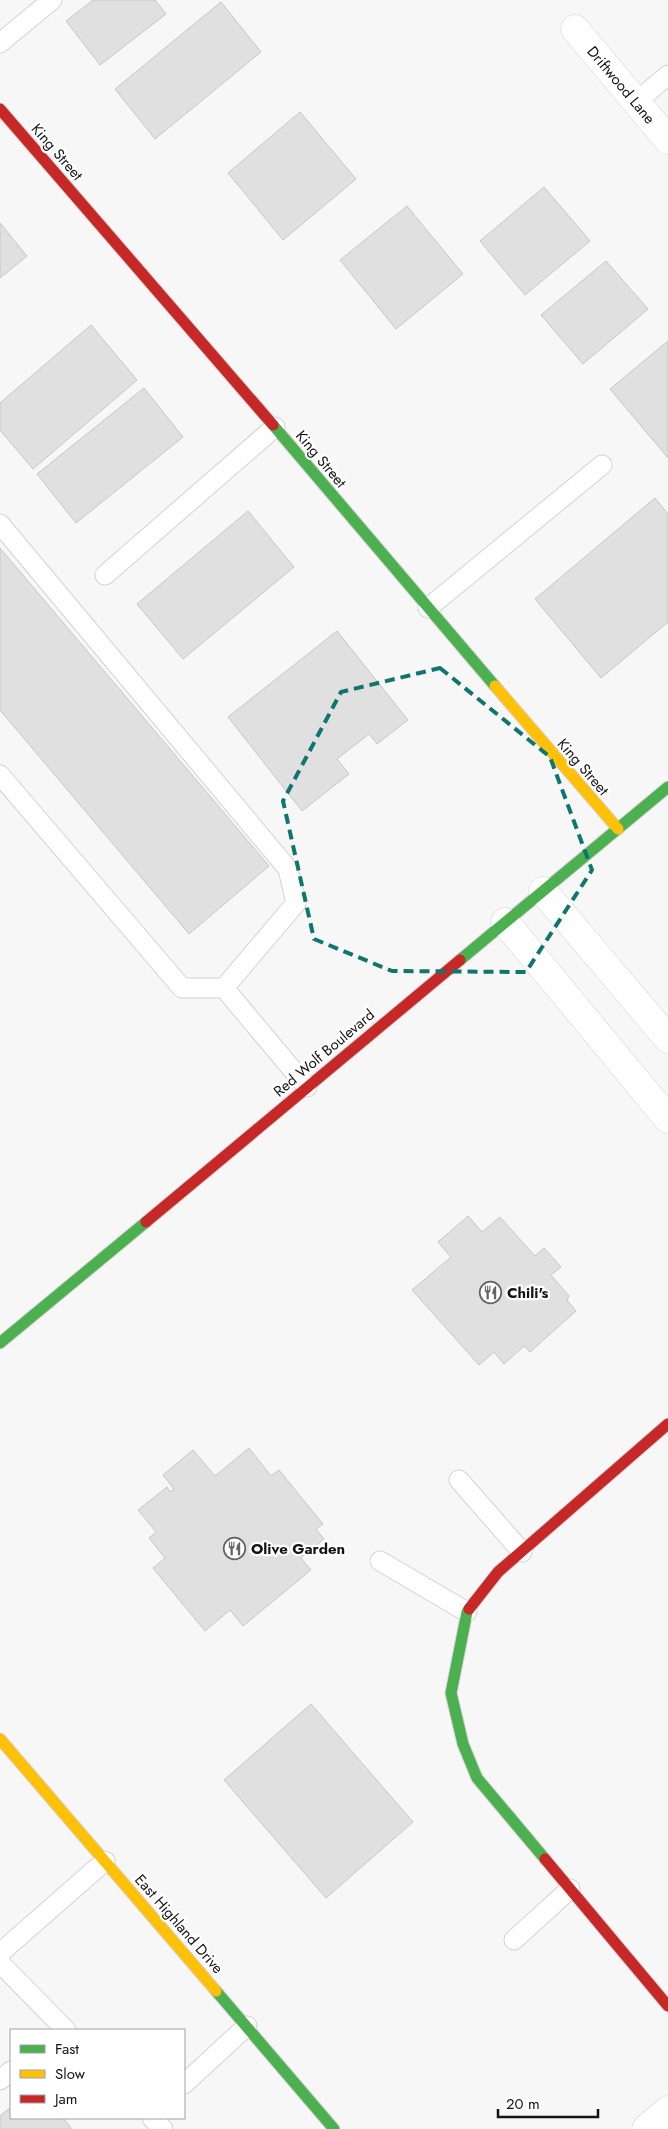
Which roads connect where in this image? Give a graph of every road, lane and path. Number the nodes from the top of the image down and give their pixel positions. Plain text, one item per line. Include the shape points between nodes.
1 (52, 0) edge
2 (575, 29) dead end
3 (0, 44) edge
4 (668, 75) edge
5 (636, 102) junction
6 (0, 109) edge
7 (668, 140) edge
8 (274, 427) junction
9 (602, 465) dead end
10 (0, 524) edge
11 (105, 575) dead end
12 (428, 608) junction
13 (0, 775) edge
14 (668, 787) edge
15 (618, 829) junction
16 (543, 891) junction
17 (505, 922) junction
18 (224, 988) junction
19 (668, 1038) edge
20 (307, 1087) junction
21 (668, 1119) edge
22 (0, 1343) edge
23 (668, 1424) edge
24 (459, 1480) dead end
25 (522, 1552) junction
26 (380, 1562) dead end
27 (467, 1612) junction
28 (0, 1739) edge
29 (105, 1861) junction
30 (570, 1889) junction
31 (514, 1940) dead end
32 (0, 1953) edge
33 (0, 1963) edge
34 (668, 2006) edge
35 (247, 2026) junction
36 (62, 2029) edge
37 (10, 2071) edge
38 (0, 2080) edge
39 (185, 2083) edge
40 (668, 2110) edge
41 (153, 2119) edge
42 (163, 2129) edge
43 (334, 2129) edge
44 (646, 2129) edge

1 - 3 lane
2 - 5 street, Driftwood Lane
4 - 5 lane
5 - 7 street, Driftwood Lane
6 - 8 main road, King Street
8 - 11 lane
8 - 12 main road, King Street
9 - 12 lane
10 - 18 lane via 288,869 296,903
12 - 15 main road, King Street
13 - 18 lane via 182,988
14 - 15 main road, Red Wolf Boulevard
15 - 16 main road, Red Wolf Boulevard
16 - 17 main road, Red Wolf Boulevard
16 - 19 street
17 - 20 main road, Red Wolf Boulevard
17 - 21 street
18 - 20 lane
20 - 22 main road, Red Wolf Boulevard
23 - 25 main road
24 - 25 lane
25 - 27 main road via 498,1572
26 - 27 lane
27 - 30 main road via 452,1693 463,1744 477,1778
28 - 29 main road, East Highland Drive
29 - 32 lane
29 - 35 main road, East Highland Drive
30 - 31 lane
30 - 34 main road
33 - 36 lane
35 - 39 lane
35 - 43 main road, East Highland Drive
37 - 38 lane
40 - 44 street
41 - 42 lane

